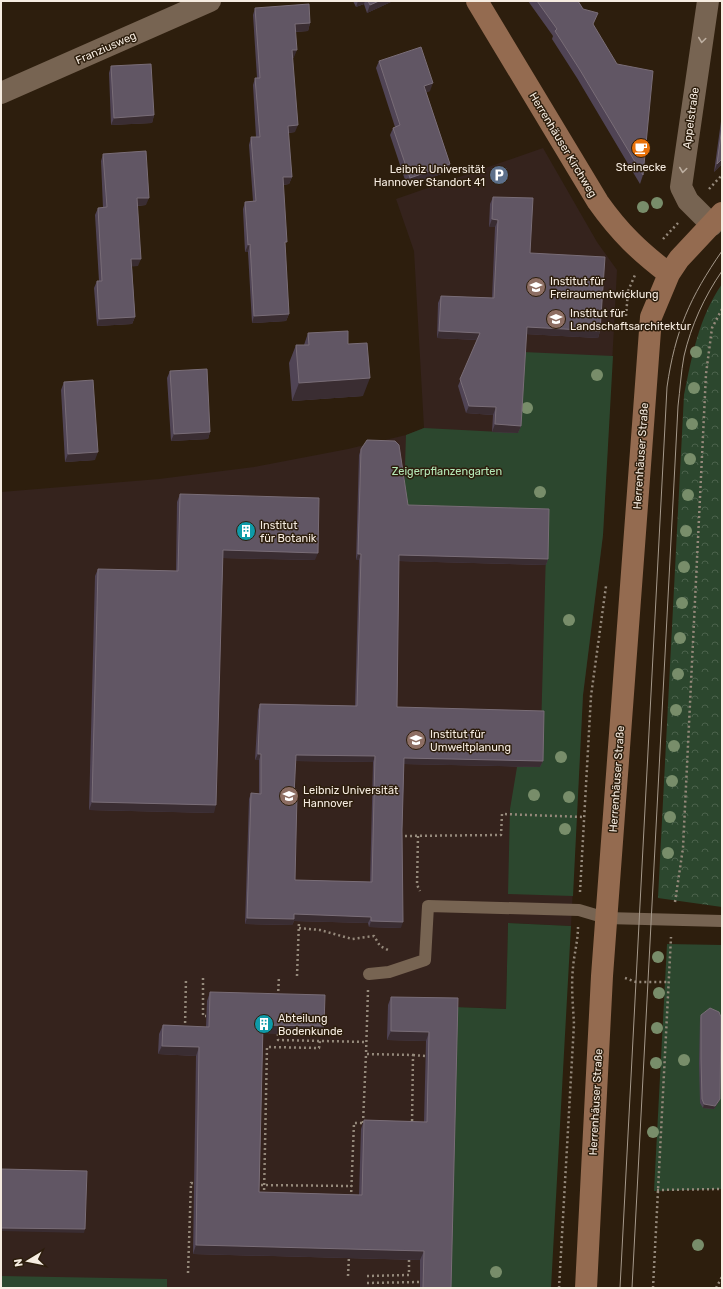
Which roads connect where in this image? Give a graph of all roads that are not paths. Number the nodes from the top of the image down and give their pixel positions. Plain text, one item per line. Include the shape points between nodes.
1 (210, 1) edge
2 (477, 1) edge
3 (708, 1) edge
4 (1, 93) edge
5 (717, 219) edge
6 (669, 274) junction
7 (606, 918) junction
8 (722, 920) edge
9 (369, 974) road end
10 (586, 1288) edge

1 - 4 street, Franziusweg
2 - 6 street, Herrenhäuser Kirchweg via 614,226 638,250
3 -> 5 street, Appelstraße via 681,186 688,201
5 - 6 street, Herrenhäuser Straße via 679,259
6 - 7 street, Herrenhäuser Straße via 651,317
7 - 8 lane
7 - 9 lane via 579,910 428,906 425,960 390,972
7 - 10 street, Herrenhäuser Straße

